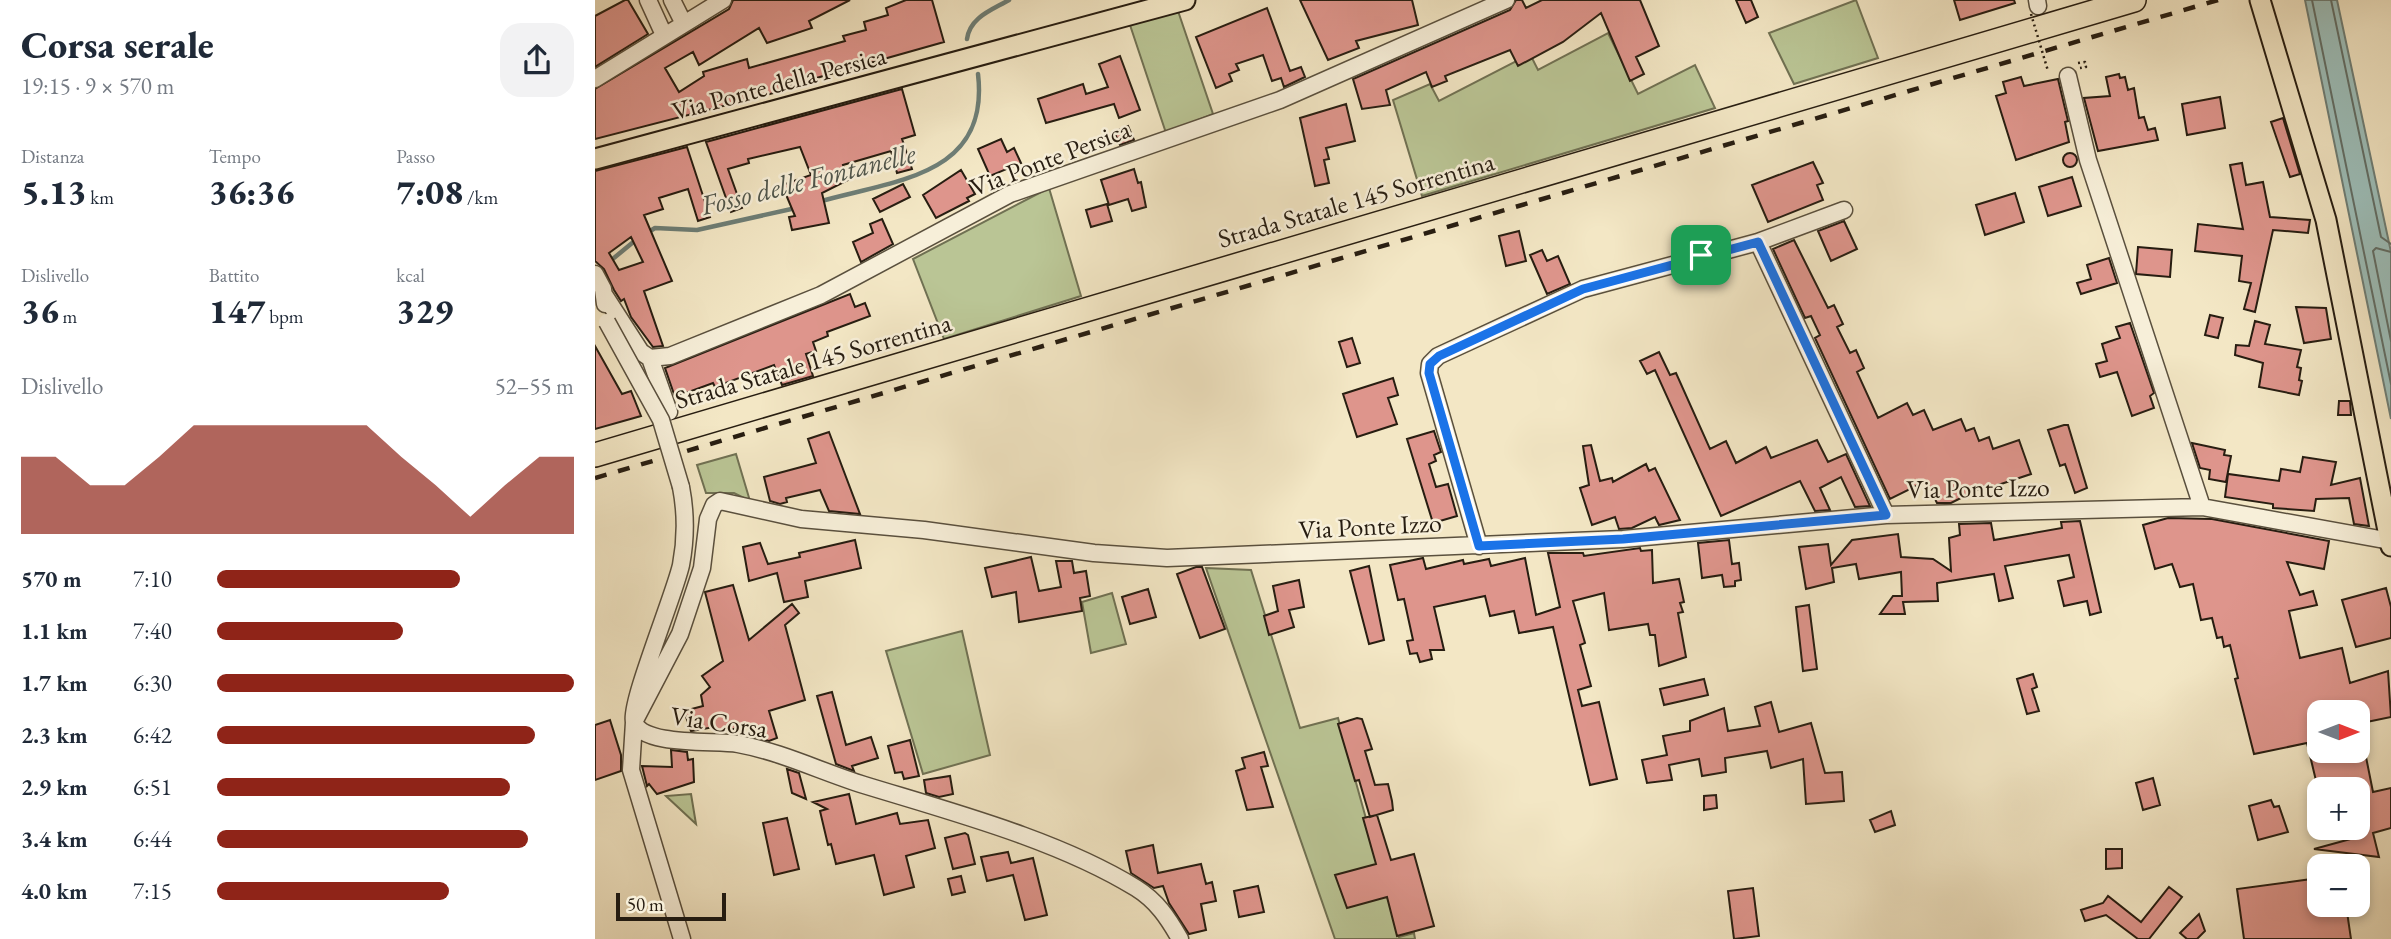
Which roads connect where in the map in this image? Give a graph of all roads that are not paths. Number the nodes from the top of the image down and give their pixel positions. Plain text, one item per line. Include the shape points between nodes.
1 (648, 0) edge
2 (672, 0) edge
3 (723, 0) edge
4 (1185, 0) edge
5 (1506, 0) edge
6 (2134, 0) edge
7 (2262, 7) edge
8 (684, 24) junction
9 (664, 35) junction
10 (2068, 76) dead end
11 (595, 79) edge
12 (595, 159) edge
13 (1844, 210) dead end
14 (1758, 242) junction
15 (597, 277) edge
16 (605, 296) junction
17 (650, 358) junction
18 (669, 412) dead end
19 (595, 455) edge
20 (2202, 507) junction
21 (1886, 515) junction
22 (2390, 544) edge
23 (1479, 546) junction
24 (634, 722) junction
25 (682, 939) edge
26 (1180, 939) edge

1 - 9 street
2 - 8 street
3 - 8 street
4 - 12 main road, Via Ponte della Persica
5 - 17 street, Via Ponte Persica via 1280,100 1010,194 821,295 730,334 670,356
6 - 19 highway, Strada Statale 145 Sorrentina
7 - 22 main road via 2326,220
8 - 9 street
9 - 11 street
10 - 20 street via 2088,160
13 - 14 street
14 - 21 street
14 - 23 street via 1583,289 1430,364
15 - 16 street, Via Corsa
16 - 17 street via 641,352
16 - 24 street, Via Corsa, bridge via 607,322 661,420 681,487 685,526 680,566 634,702
17 - 18 street
20 - 21 street, Via Ponte Izzo
20 - 22 street, Via Ponte Izzo
21 - 23 street, Via Ponte Izzo via 1623,539
23 - 24 street, Via Ponte Izzo via 1237,557 1094,554 924,530 801,519 720,501 708,519 702,568 687,614
24 - 25 street via 631,770
24 - 26 street, Via Corsa via 657,738 741,745 792,760 1081,859 1137,888 1163,909

